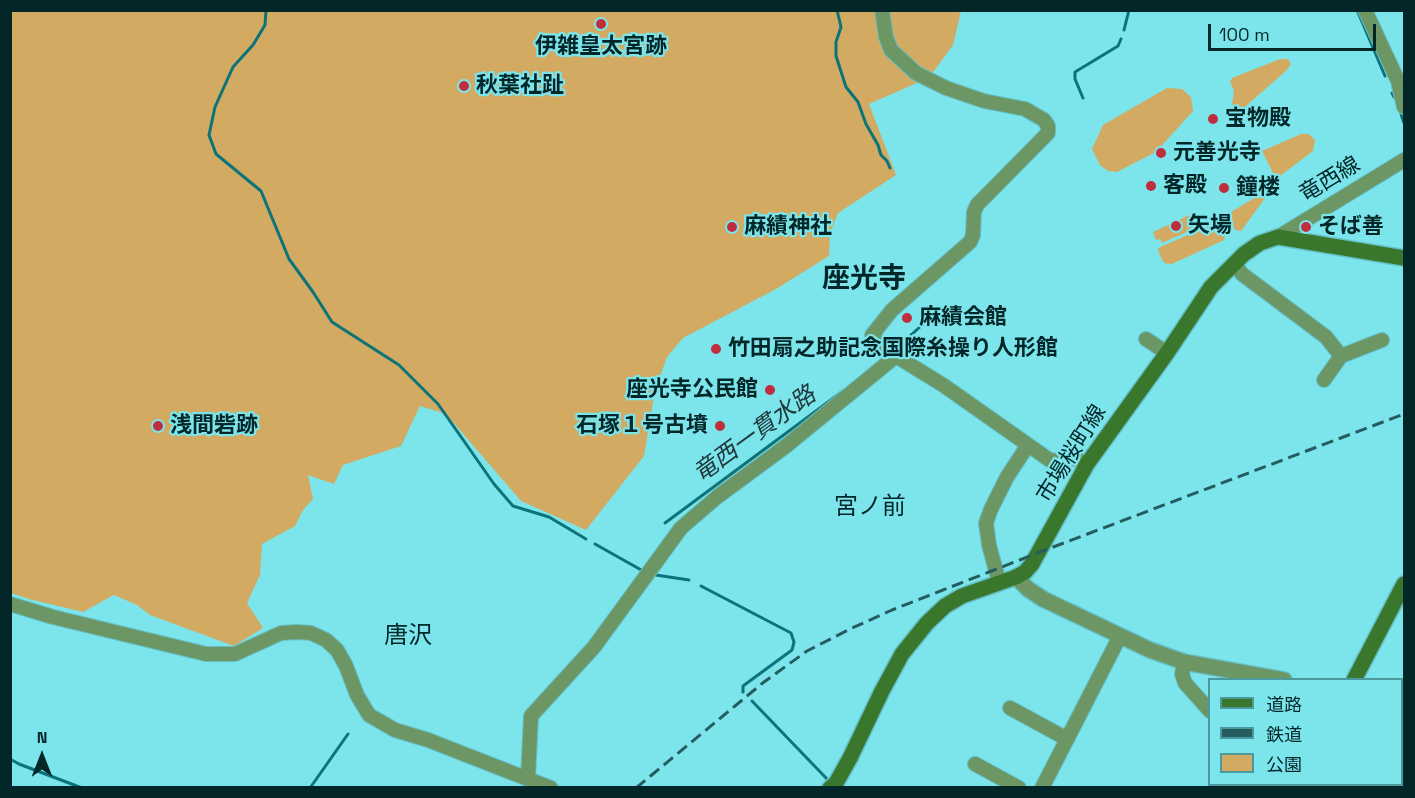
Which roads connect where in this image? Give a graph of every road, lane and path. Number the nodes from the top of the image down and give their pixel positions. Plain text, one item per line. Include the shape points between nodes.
1 (882, 10) edge
2 (1365, 10) edge
3 (1404, 107) edge
4 (1404, 160) edge
5 (1278, 237) junction
6 (1404, 258) edge
7 (1234, 264) junction
8 (1146, 339) dead end
9 (1382, 340) dead end
10 (1167, 353) junction
11 (896, 356) junction
12 (1341, 356) junction
13 (1324, 380) dead end
14 (1028, 445) junction
15 (1087, 464) junction
16 (1016, 577) junction
17 (999, 582) junction
18 (1404, 584) edge
19 (10, 604) edge
20 (1120, 636) junction
21 (1184, 662) junction
22 (1273, 678) edge
23 (1355, 678) edge
24 (1010, 708) dead end
25 (1208, 710) edge
26 (1067, 739) junction
27 (975, 764) dead end
28 (528, 777) junction
29 (835, 786) edge
30 (551, 788) edge
31 (1019, 788) edge
32 (1042, 788) edge

1 - 11 street via 891,50 916,74 946,88 1025,109 1048,126 1048,133 976,205 970,242 892,310 872,335
2 - 3 street via 1398,81
4 - 5 street, 竜西線
5 - 6 main road
5 - 7 main road, 市場桜町線 via 1260,243
7 - 10 main road, 市場桜町線 via 1211,287
7 - 12 street via 1326,337
8 - 10 street
9 - 12 street
10 - 15 main road, 市場桜町線
11 - 14 street
11 - 28 street via 681,528 594,647 531,716
12 - 13 street
14 - 15 street via 1051,461 1074,458
14 - 17 street via 1007,477 986,523
15 - 16 main road, 市場桜町線 via 1032,564
16 - 17 main road, 市場桜町線
16 - 20 street via 1042,599
17 - 29 main road, 市場桜町線 via 945,606 902,654
18 - 23 main road
19 - 28 street via 206,654 235,654 281,633 311,633 337,650 369,715 395,730
20 - 21 street
20 - 26 street
21 - 22 street
21 - 25 street via 1185,683
24 - 26 street
26 - 32 street
27 - 31 street
28 - 30 street

